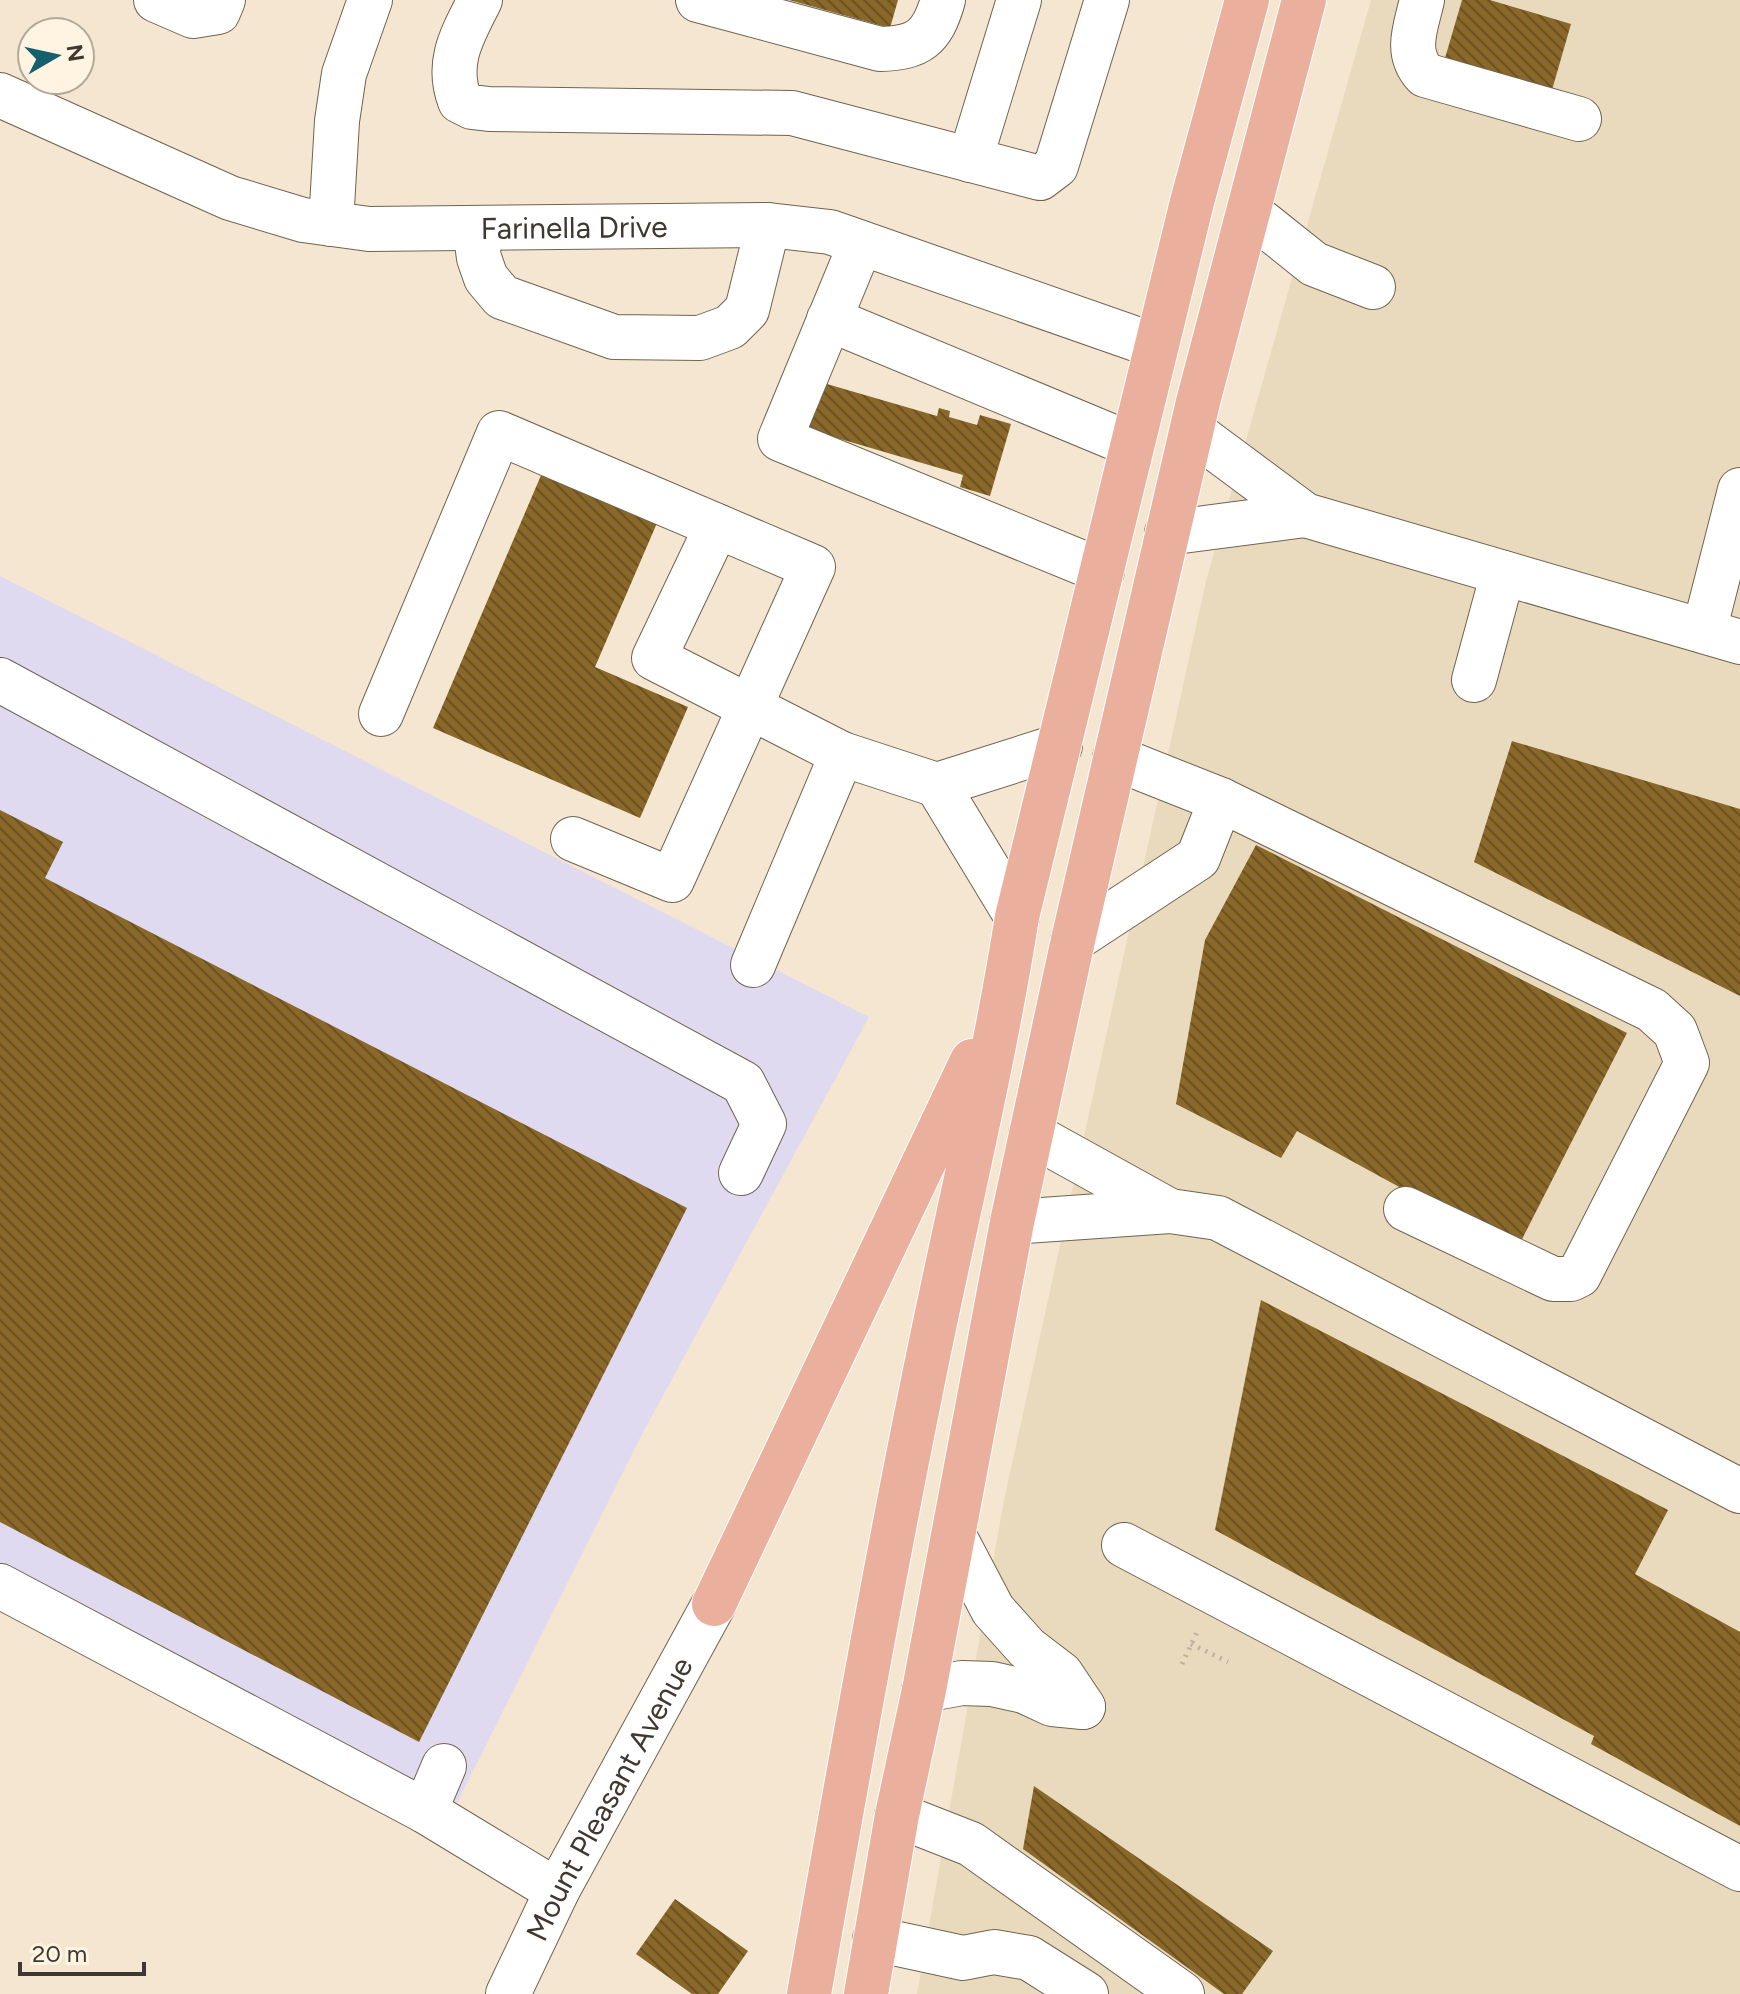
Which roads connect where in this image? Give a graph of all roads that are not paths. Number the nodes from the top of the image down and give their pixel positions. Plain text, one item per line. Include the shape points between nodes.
1 (156, 0) edge
2 (223, 0) edge
3 (370, 0) edge
4 (480, 0) edge
5 (698, 0) edge
6 (943, 0) edge
7 (1019, 0) edge
8 (1107, 0) edge
9 (1247, 0) edge
10 (1304, 0) edge
11 (1422, 0) edge
12 (0, 95) edge
13 (1579, 119) dead end
14 (970, 160) junction
15 (1249, 212) junction
16 (331, 224) junction
17 (768, 225) junction
18 (475, 228) junction
19 (861, 243) junction
20 (1373, 287) dead end
21 (829, 319) junction
22 (1156, 346) junction
23 (1192, 431) junction
24 (1132, 445) junction
25 (1738, 509) edge
26 (1305, 515) junction
27 (717, 526) junction
28 (1167, 533) junction
29 (1102, 571) junction
30 (1503, 573) junction
31 (1722, 636) edge
32 (0, 680) edge
33 (1474, 680) dead end
34 (751, 709) junction
35 (381, 714) dead end
36 (1060, 746) junction
37 (842, 754) junction
38 (1115, 758) junction
39 (937, 785) junction
40 (1221, 800) junction
41 (573, 839) dead end
42 (1017, 917) junction
43 (1073, 940) junction
44 (753, 965) dead end
45 (1006, 986) junction
46 (1031, 1134) junction
47 (741, 1173) dead end
48 (1406, 1209) dead end
49 (1170, 1211) junction
50 (1012, 1222) junction
51 (1740, 1491) edge
52 (954, 1536) junction
53 (1124, 1545) dead end
54 (0, 1586) edge
55 (714, 1604) joint
56 (924, 1690) junction
57 (444, 1766) dead end
58 (425, 1811) junction
59 (897, 1815) junction
60 (1740, 1869) edge
61 (557, 1891) junction
62 (875, 1939) junction
63 (959, 1976) edge
64 (508, 1994) edge
65 (809, 1994) edge
66 (866, 1994) edge
67 (1086, 1994) edge
68 (1182, 1994) edge

1 - 2 street via 193,16 218,12
3 - 16 street via 344,74
4 - 14 street via 453,67 460,101 472,107 792,113
5 - 6 street via 880,49 899,49 926,36
7 - 14 street
8 - 14 street via 1056,166 1040,178
9 - 22 main road
10 - 15 main road
11 - 13 street via 1411,44 1425,75
12 - 16 street, Farinella Drive via 230,198
15 - 20 street via 1314,264
15 - 23 main road
16 - 18 street, Farinella Drive
17 - 18 street, Farinella Drive
17 - 18 street via 747,310 730,327 700,338 614,337 502,297 486,278
17 - 19 street, Farinella Drive via 830,232
19 - 21 street
19 - 22 street, Farinella Drive
21 - 24 street
21 - 29 street via 780,439
22 - 24 main road
23 - 26 street
23 - 28 main road
24 - 29 main road
25 - 31 street
26 - 28 street
26 - 30 street
27 - 34 street via 654,658
27 - 34 street via 813,567
27 - 35 street via 499,433
28 - 38 main road
29 - 36 main road
30 - 31 street
30 - 33 street
32 - 47 street via 743,1083 764,1124
34 - 37 street
34 - 41 street via 672,880
36 - 39 street
36 - 42 main road
37 - 39 street
37 - 44 street
38 - 40 street
38 - 43 main road
39 - 42 street
40 - 43 street via 1198,858
40 - 48 street via 1652,1010 1675,1031 1687,1063 1579,1275 1553,1279
42 - 45 main road
43 - 46 main road
45 - 55 main road
45 - 65 main road via 919,1400
46 - 49 street
46 - 50 main road
49 - 50 street
49 - 51 street via 1218,1218
50 - 52 main road
52 - 56 main road
52 - 56 street via 993,1610 1027,1648 1061,1674 1083,1707 1052,1704 992,1684
53 - 60 street
54 - 58 street
55 - 61 street, Mount Pleasant Avenue
56 - 59 main road
57 - 58 street
58 - 61 street
59 - 62 main road
59 - 68 street via 971,1844
61 - 64 street, Mount Pleasant Avenue
62 - 63 street
62 - 66 main road
63 - 67 street via 994,1952 1029,1958

